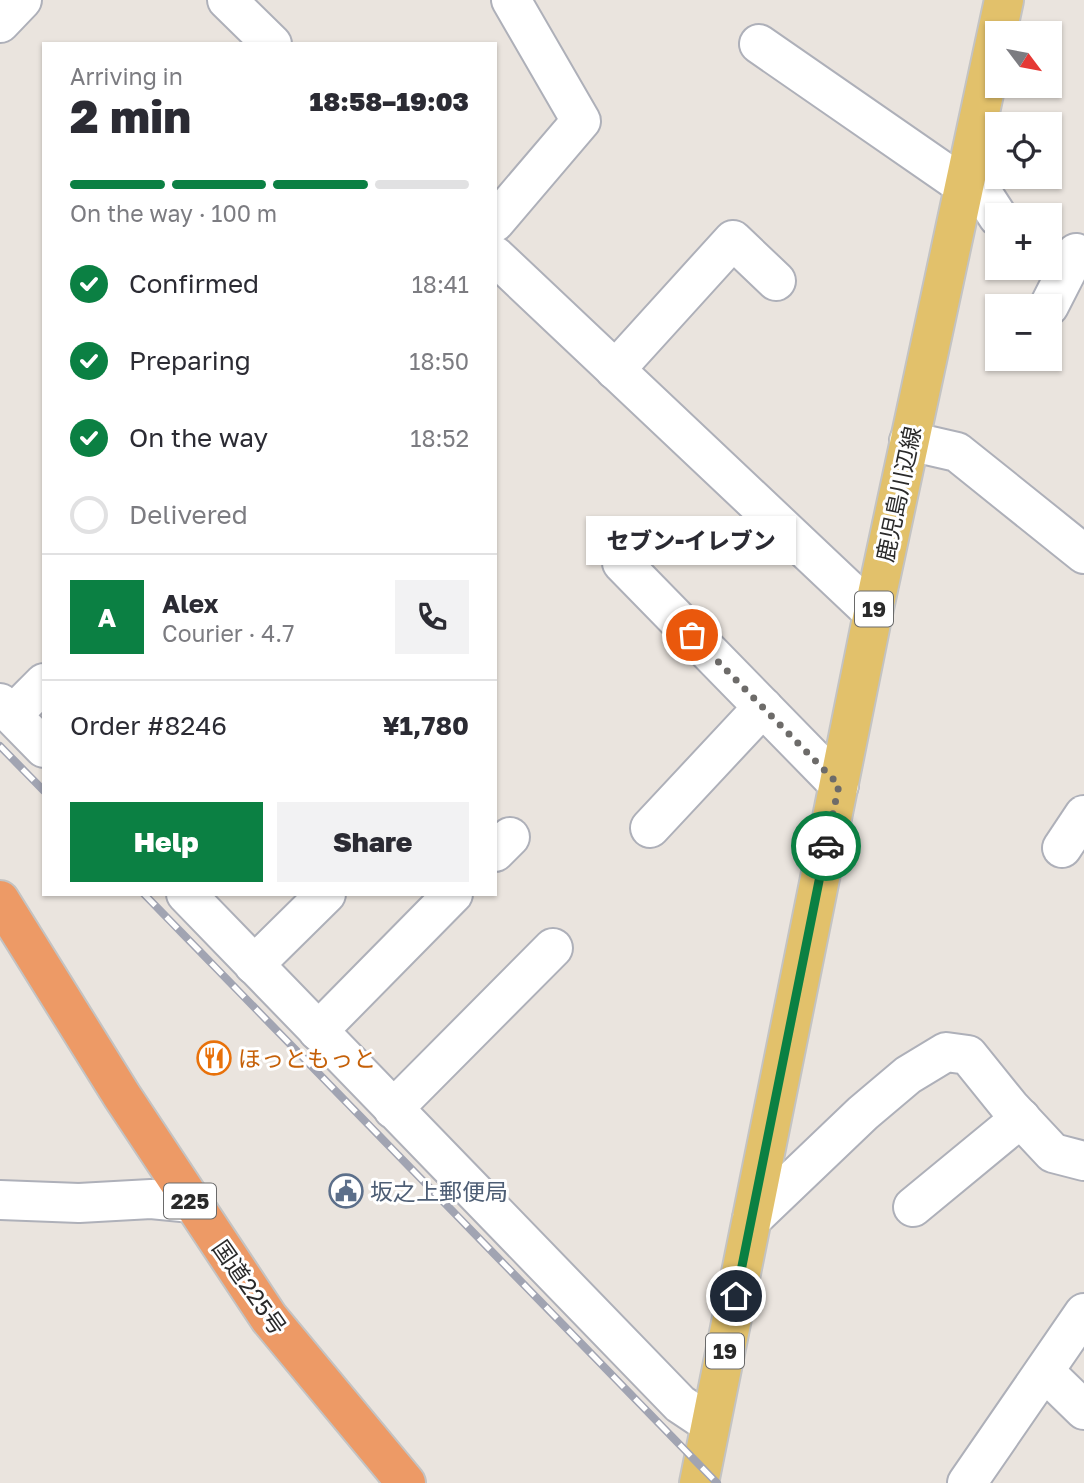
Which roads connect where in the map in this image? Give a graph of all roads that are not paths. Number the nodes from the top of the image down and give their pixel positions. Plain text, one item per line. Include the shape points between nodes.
1 (22, 0) edge
2 (227, 0) edge
3 (511, 0) edge
4 (1004, 0) edge
5 (0, 23) edge
6 (265, 41) edge
7 (759, 44) dead end
8 (964, 187) junction
9 (989, 203) edge
10 (497, 220) edge
11 (1070, 251) edge
12 (497, 258) edge
13 (776, 281) dead end
14 (1054, 294) edge
15 (615, 370) junction
16 (909, 440) junction
17 (1084, 554) edge
18 (622, 563) dead end
19 (873, 613) junction
20 (42, 684) edge
21 (763, 707) junction
22 (6, 709) edge
23 (42, 746) edge
24 (839, 785) junction
25 (1084, 815) edge
26 (650, 828) dead end
27 (1062, 848) dead end
28 (188, 896) edge
29 (324, 896) edge
30 (451, 896) edge
31 (0, 900) edge
32 (553, 948) dead end
33 (254, 965) junction
34 (318, 1031) junction
35 (393, 1109) junction
36 (1021, 1118) junction
37 (1084, 1161) edge
38 (0, 1200) edge
39 (192, 1203) junction
40 (913, 1207) dead end
41 (752, 1219) junction
42 (1084, 1313) edge
43 (1045, 1372) junction
44 (1084, 1410) edge
45 (710, 1424) junction
46 (406, 1483) edge
47 (699, 1483) edge
48 (967, 1483) edge

1 - 5 street
2 - 6 street
3 - 10 street via 580,121
4 - 8 main road, 鹿児島川辺線 / 19
7 - 8 street
8 - 9 street
8 - 16 main road, 鹿児島川辺線 / 19
11 - 14 street
12 - 15 street
13 - 15 street via 733,240
15 - 19 street
16 - 17 street via 957,452
16 - 19 main road, 鹿児島川辺線 / 19
18 - 21 street
19 - 24 main road, 鹿児島川辺線 / 19
20 - 22 street
21 - 24 street
21 - 26 street
22 - 23 street
24 - 41 main road, 鹿児島川辺線 / 19
25 - 27 street
28 - 33 street
29 - 33 street
30 - 34 street
31 - 39 highway, 国道225号 / 225
32 - 35 street
33 - 34 street
34 - 35 street
35 - 45 street via 680,1404
36 - 37 street via 1053,1153
36 - 40 street
36 - 41 street via 968,1055 946,1052 863,1113
38 - 39 street
39 - 46 highway, 国道225号 / 225 via 269,1318
41 - 45 main road, 鹿児島川辺線 / 19
42 - 43 street
43 - 44 street
43 - 48 street
45 - 47 main road, 鹿児島川辺線 / 19

